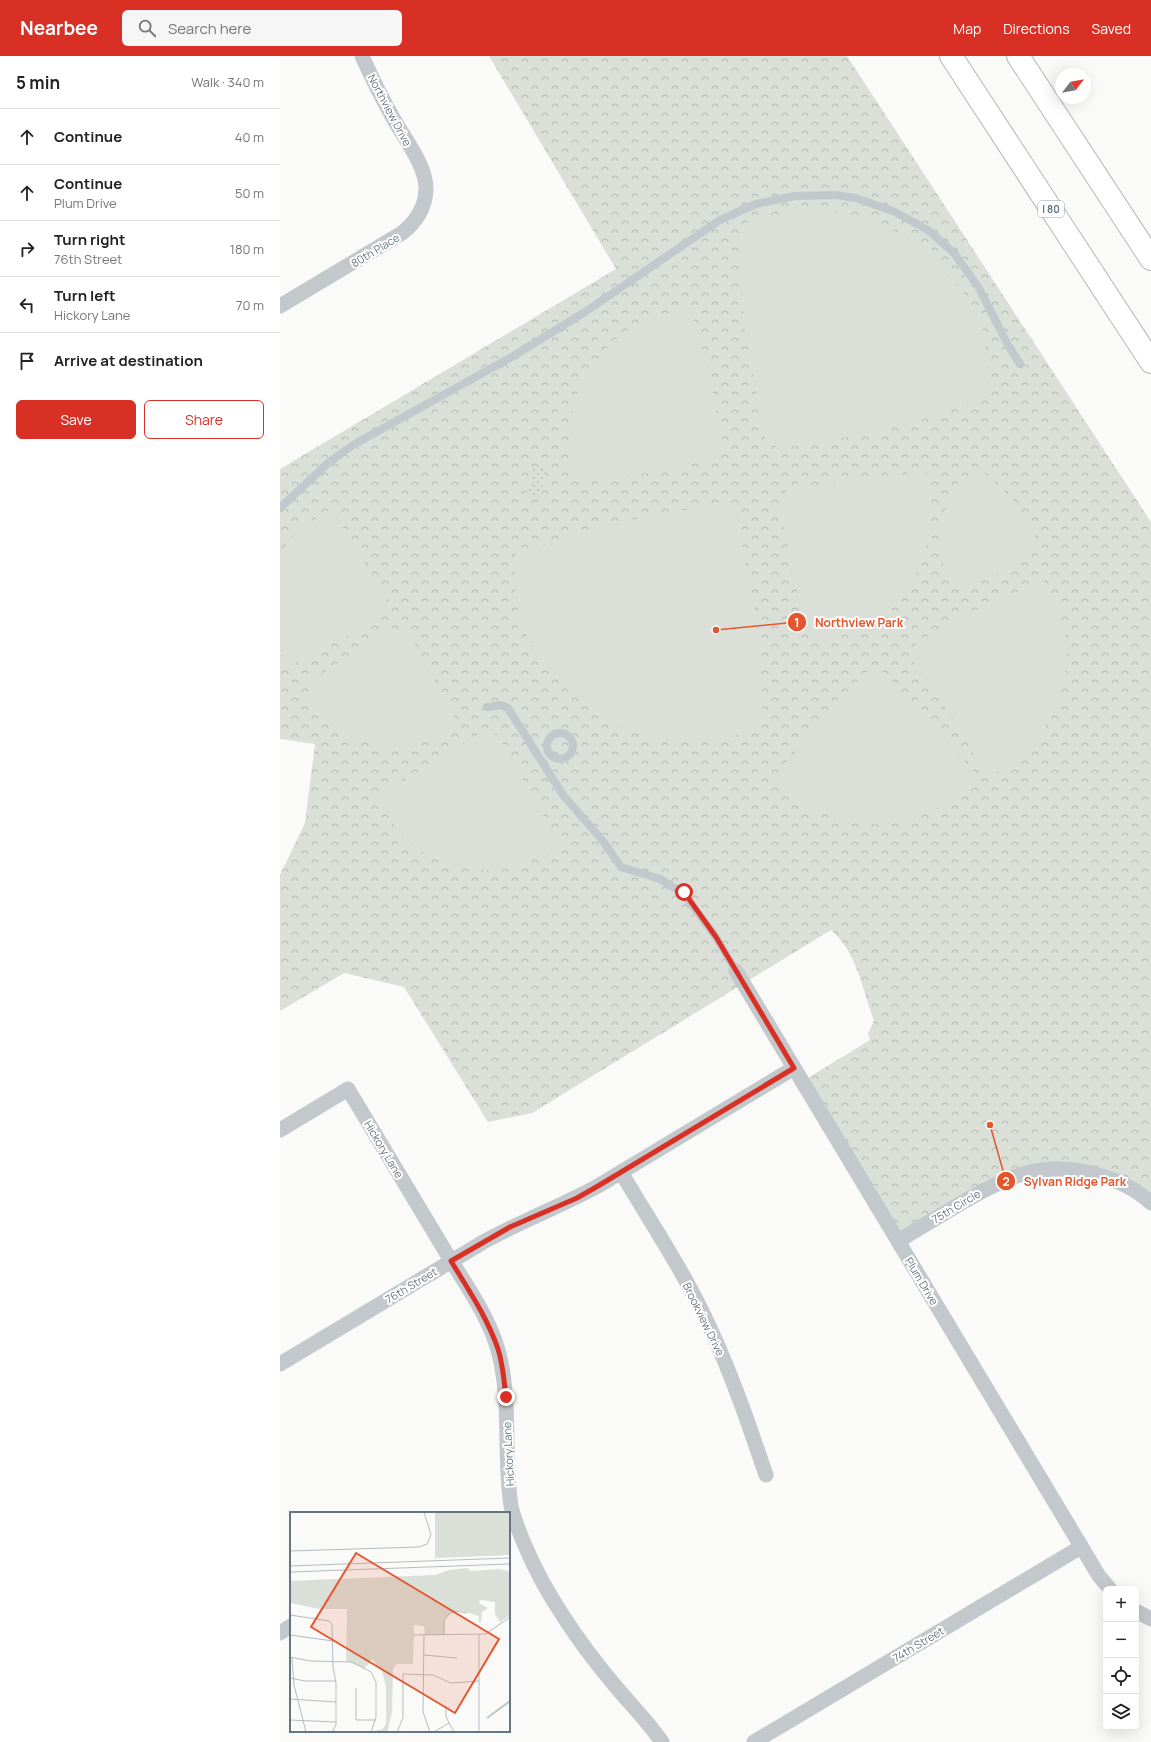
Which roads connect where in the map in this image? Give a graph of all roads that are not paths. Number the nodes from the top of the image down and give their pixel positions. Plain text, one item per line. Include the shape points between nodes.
1 (362, 56) edge
2 (951, 56) edge
3 (1018, 56) edge
4 (419, 164) joint
5 (1151, 259) edge
6 (280, 306) edge
7 (1151, 362) edge
8 (1020, 364) dead end
9 (280, 508) edge
10 (487, 706) dead end
11 (548, 753) dead end
12 (541, 758) junction
13 (736, 971) joint
14 (794, 1068) junction
15 (280, 1130) edge
16 (621, 1172) junction
17 (1151, 1203) edge
18 (898, 1241) junction
19 (451, 1261) junction
20 (280, 1364) edge
21 (766, 1475) dead end
22 (1081, 1547) junction
23 (1107, 1586) edge
24 (1139, 1613) edge
25 (1151, 1619) edge
26 (290, 1627) edge
27 (280, 1633) edge
28 (662, 1742) edge
29 (754, 1742) edge

1 - 4 street, Northview Drive
2 - 7 highway, I 80
3 - 5 highway
4 - 6 street, 80th Place via 426,189 422,208 412,225
8 - 9 lane via 978,288 954,254 928,230 893,210 855,198 835,195 795,196 756,204 720,220 548,335 353,445 328,463
10 - 12 lane via 508,708
11 - 12 lane
12 - 13 lane via 563,795 603,841 621,867 660,879 684,892
13 - 14 street, Plum Drive
14 - 16 street, 76th Street
14 - 18 street, Plum Drive
15 - 19 street, Hickory Lane via 348,1089
16 - 19 street, 76th Street via 577,1198 510,1227
16 - 21 street, Brookview Drive via 686,1281 709,1327 731,1376
17 - 18 street, 75th Circle via 1131,1188 1086,1171 1040,1170 996,1183
18 - 22 street, Plum Drive
19 - 20 street, 76th Street
19 - 28 street, Hickory Lane via 485,1319 498,1349 506,1397 508,1480 518,1530 527,1551 551,1596 580,1639
22 - 23 street, Plum Drive
22 - 29 street, 74th Street
24 - 25 street
26 - 27 street

